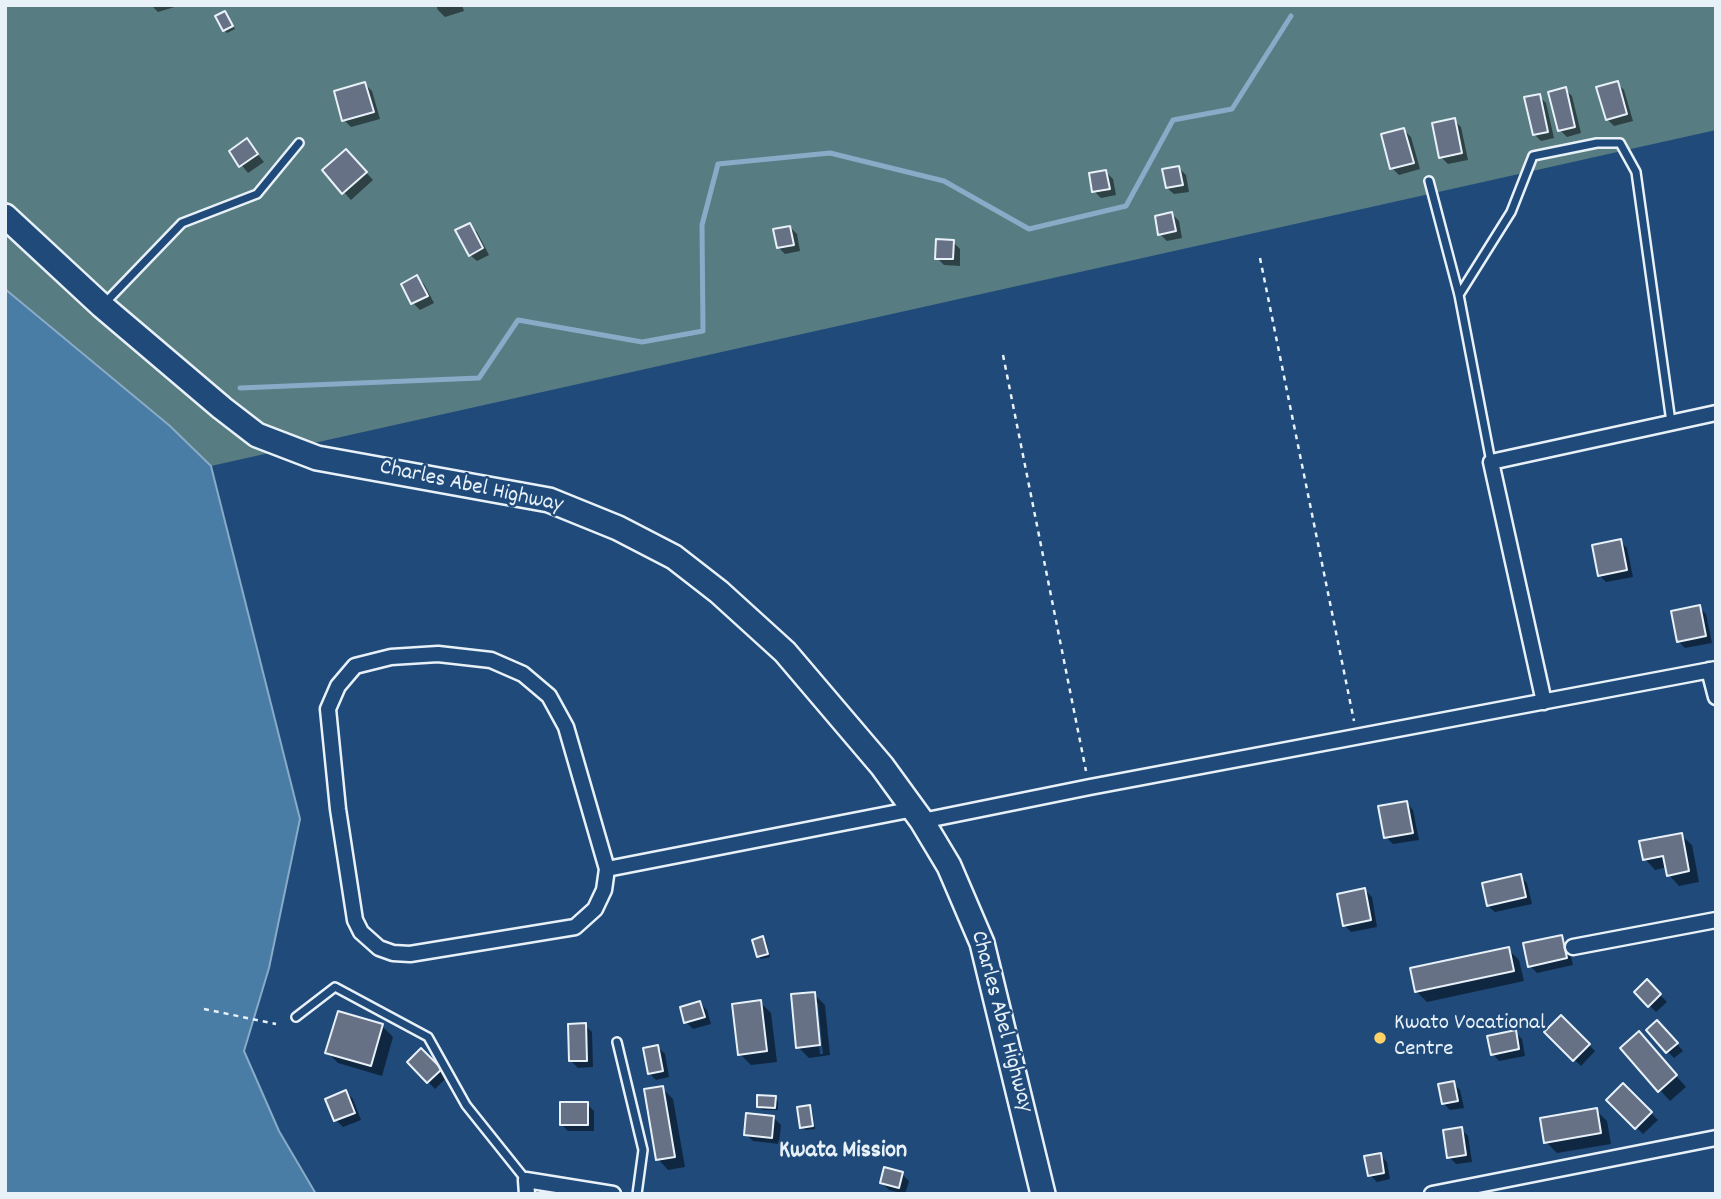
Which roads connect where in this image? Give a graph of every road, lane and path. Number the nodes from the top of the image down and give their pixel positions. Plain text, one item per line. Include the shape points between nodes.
1 (299, 143) dead end
2 (1429, 181) dead end
3 (5, 216) edge
4 (1260, 258) dead end
5 (1459, 295) junction
6 (102, 306) junction
7 (1003, 355) dead end
8 (1716, 413) edge
9 (1671, 422) junction
10 (1491, 462) junction
11 (1713, 669) edge
12 (1716, 697) edge
13 (1544, 702) junction
14 (1357, 736) junction
15 (1090, 787) junction
16 (918, 815) junction
17 (607, 869) junction
18 (1716, 920) edge
19 (1573, 947) dead end
20 (204, 1009) dead end
21 (296, 1017) dead end
22 (276, 1024) dead end
23 (617, 1042) dead end
24 (1716, 1138) edge
25 (526, 1187) edge
26 (613, 1194) edge
27 (637, 1194) edge
28 (1043, 1194) edge
29 (1432, 1194) edge

1 - 6 lane via 257,194 182,223
2 - 5 lane
3 - 6 main road, Charles Abel Highway
4 - 14 path
5 - 9 lane via 1511,212 1534,156 1620,143 1636,172
5 - 10 lane
6 - 16 main road, Charles Abel Highway via 257,435 317,458 550,500 674,557 785,652
7 - 15 path
8 - 9 street
9 - 10 street
10 - 13 street
11 - 12 street
11 - 13 street
13 - 14 street
14 - 15 street
15 - 16 street
16 - 17 street
16 - 28 main road, Charles Abel Highway via 949,866 982,943
17 - 17 street via 566,727 549,696 523,674 491,660 438,654 391,657 355,666 338,687 328,709 341,834 355,920 379,948 410,954 575,927 595,909
18 - 19 street
20 - 22 path
21 - 25 lane via 335,987 428,1037 466,1105
23 - 27 lane via 643,1150
24 - 29 street
25 - 26 street

